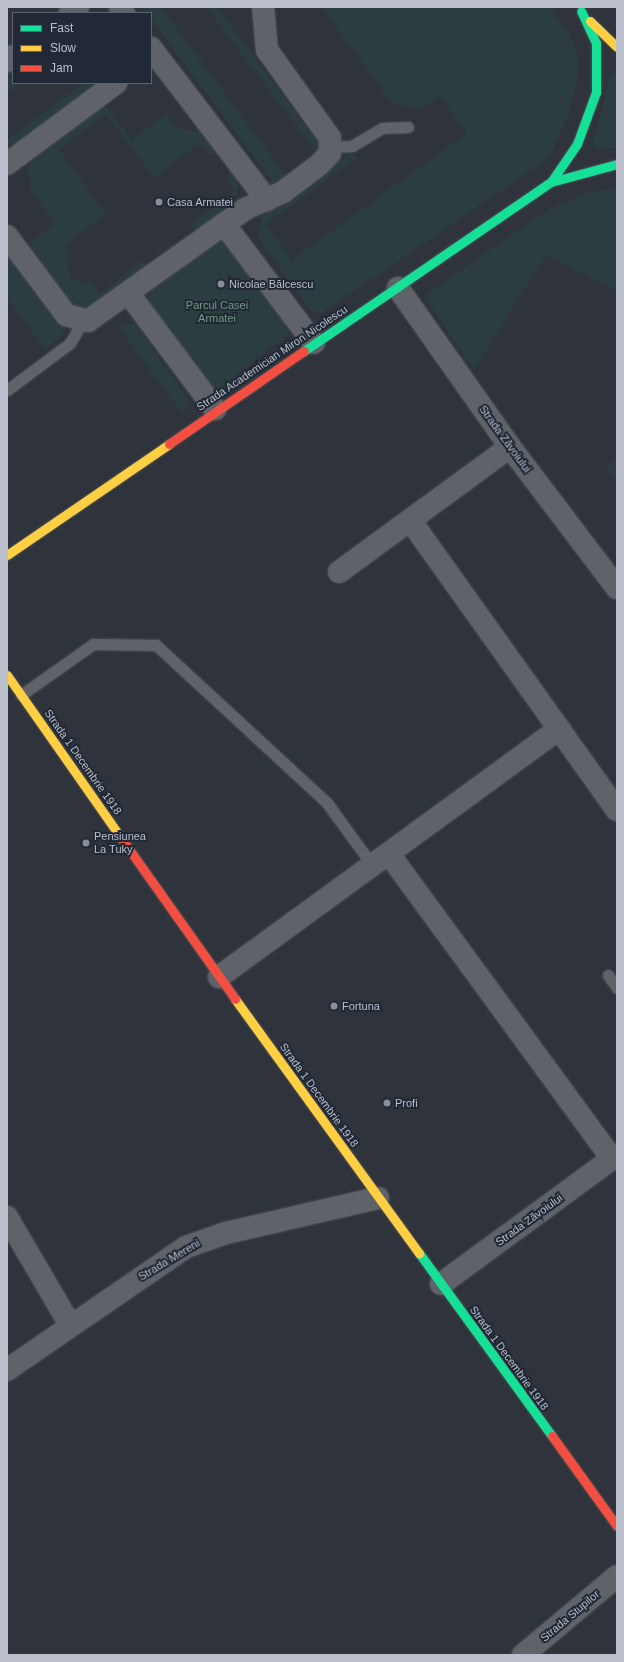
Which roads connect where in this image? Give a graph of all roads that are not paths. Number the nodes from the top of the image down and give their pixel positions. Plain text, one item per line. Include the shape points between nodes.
1 (263, 7) edge
2 (579, 9) edge
3 (617, 48) edge
4 (152, 53) edge
5 (115, 84) edge
6 (408, 127) dead end
7 (332, 147) junction
8 (7, 164) edge
9 (617, 164) edge
10 (551, 182) junction
11 (267, 200) junction
12 (224, 224) junction
13 (7, 236) edge
14 (398, 288) junction
15 (129, 294) junction
16 (82, 322) junction
17 (314, 344) junction
18 (7, 390) edge
19 (215, 409) junction
20 (510, 447) junction
21 (410, 520) junction
22 (7, 555) edge
23 (339, 572) dead end
24 (617, 588) edge
25 (7, 675) edge
26 (22, 695) junction
27 (559, 729) junction
28 (617, 810) edge
29 (381, 860) junction
30 (608, 975) dead end
31 (219, 977) junction
32 (617, 988) edge
33 (614, 1157) edge
34 (378, 1198) junction
35 (7, 1217) edge
36 (441, 1284) junction
37 (70, 1325) junction
38 (7, 1370) edge
39 (617, 1526) edge
40 (617, 1576) edge
41 (523, 1655) edge

1 - 7 street via 267,50 326,130
2 - 3 main road
2 - 10 main road, Strada Academician Miron Nicolescu via 596,43 596,92 577,144
4 - 11 street
5 - 8 street
6 - 7 lane via 382,128 352,146
7 - 11 street via 320,164
9 - 10 main road, Strada Academician Miron Nicolescu
10 - 14 main road, Strada Academician Miron Nicolescu
11 - 12 street via 245,209
12 - 15 street
12 - 17 street
13 - 16 street via 66,316
14 - 17 main road, Strada Academician Miron Nicolescu
14 - 20 street, Strada Zăvoiului
15 - 16 street via 98,316
15 - 19 street
16 - 18 lane via 70,343
17 - 19 main road, Strada Academician Miron Nicolescu
19 - 22 main road, Strada Academician Miron Nicolescu
20 - 21 street
20 - 24 street, Strada Zăvoiului
21 - 23 street
21 - 27 street
25 - 26 main road, Strada 1 Decembrie 1918
26 - 29 lane via 93,644 156,645 327,803
26 - 31 main road, Strada 1 Decembrie 1918
27 - 28 street
27 - 29 street
29 - 31 street
29 - 33 street
30 - 32 lane
31 - 34 main road, Strada 1 Decembrie 1918
33 - 36 street, Strada Zăvoiului
34 - 36 main road, Strada 1 Decembrie 1918
34 - 37 street, Strada Mereni via 204,1239 186,1247
35 - 37 street
36 - 39 main road, Strada 1 Decembrie 1918
37 - 38 street, Strada Mereni
40 - 41 street, Strada Stupilor

